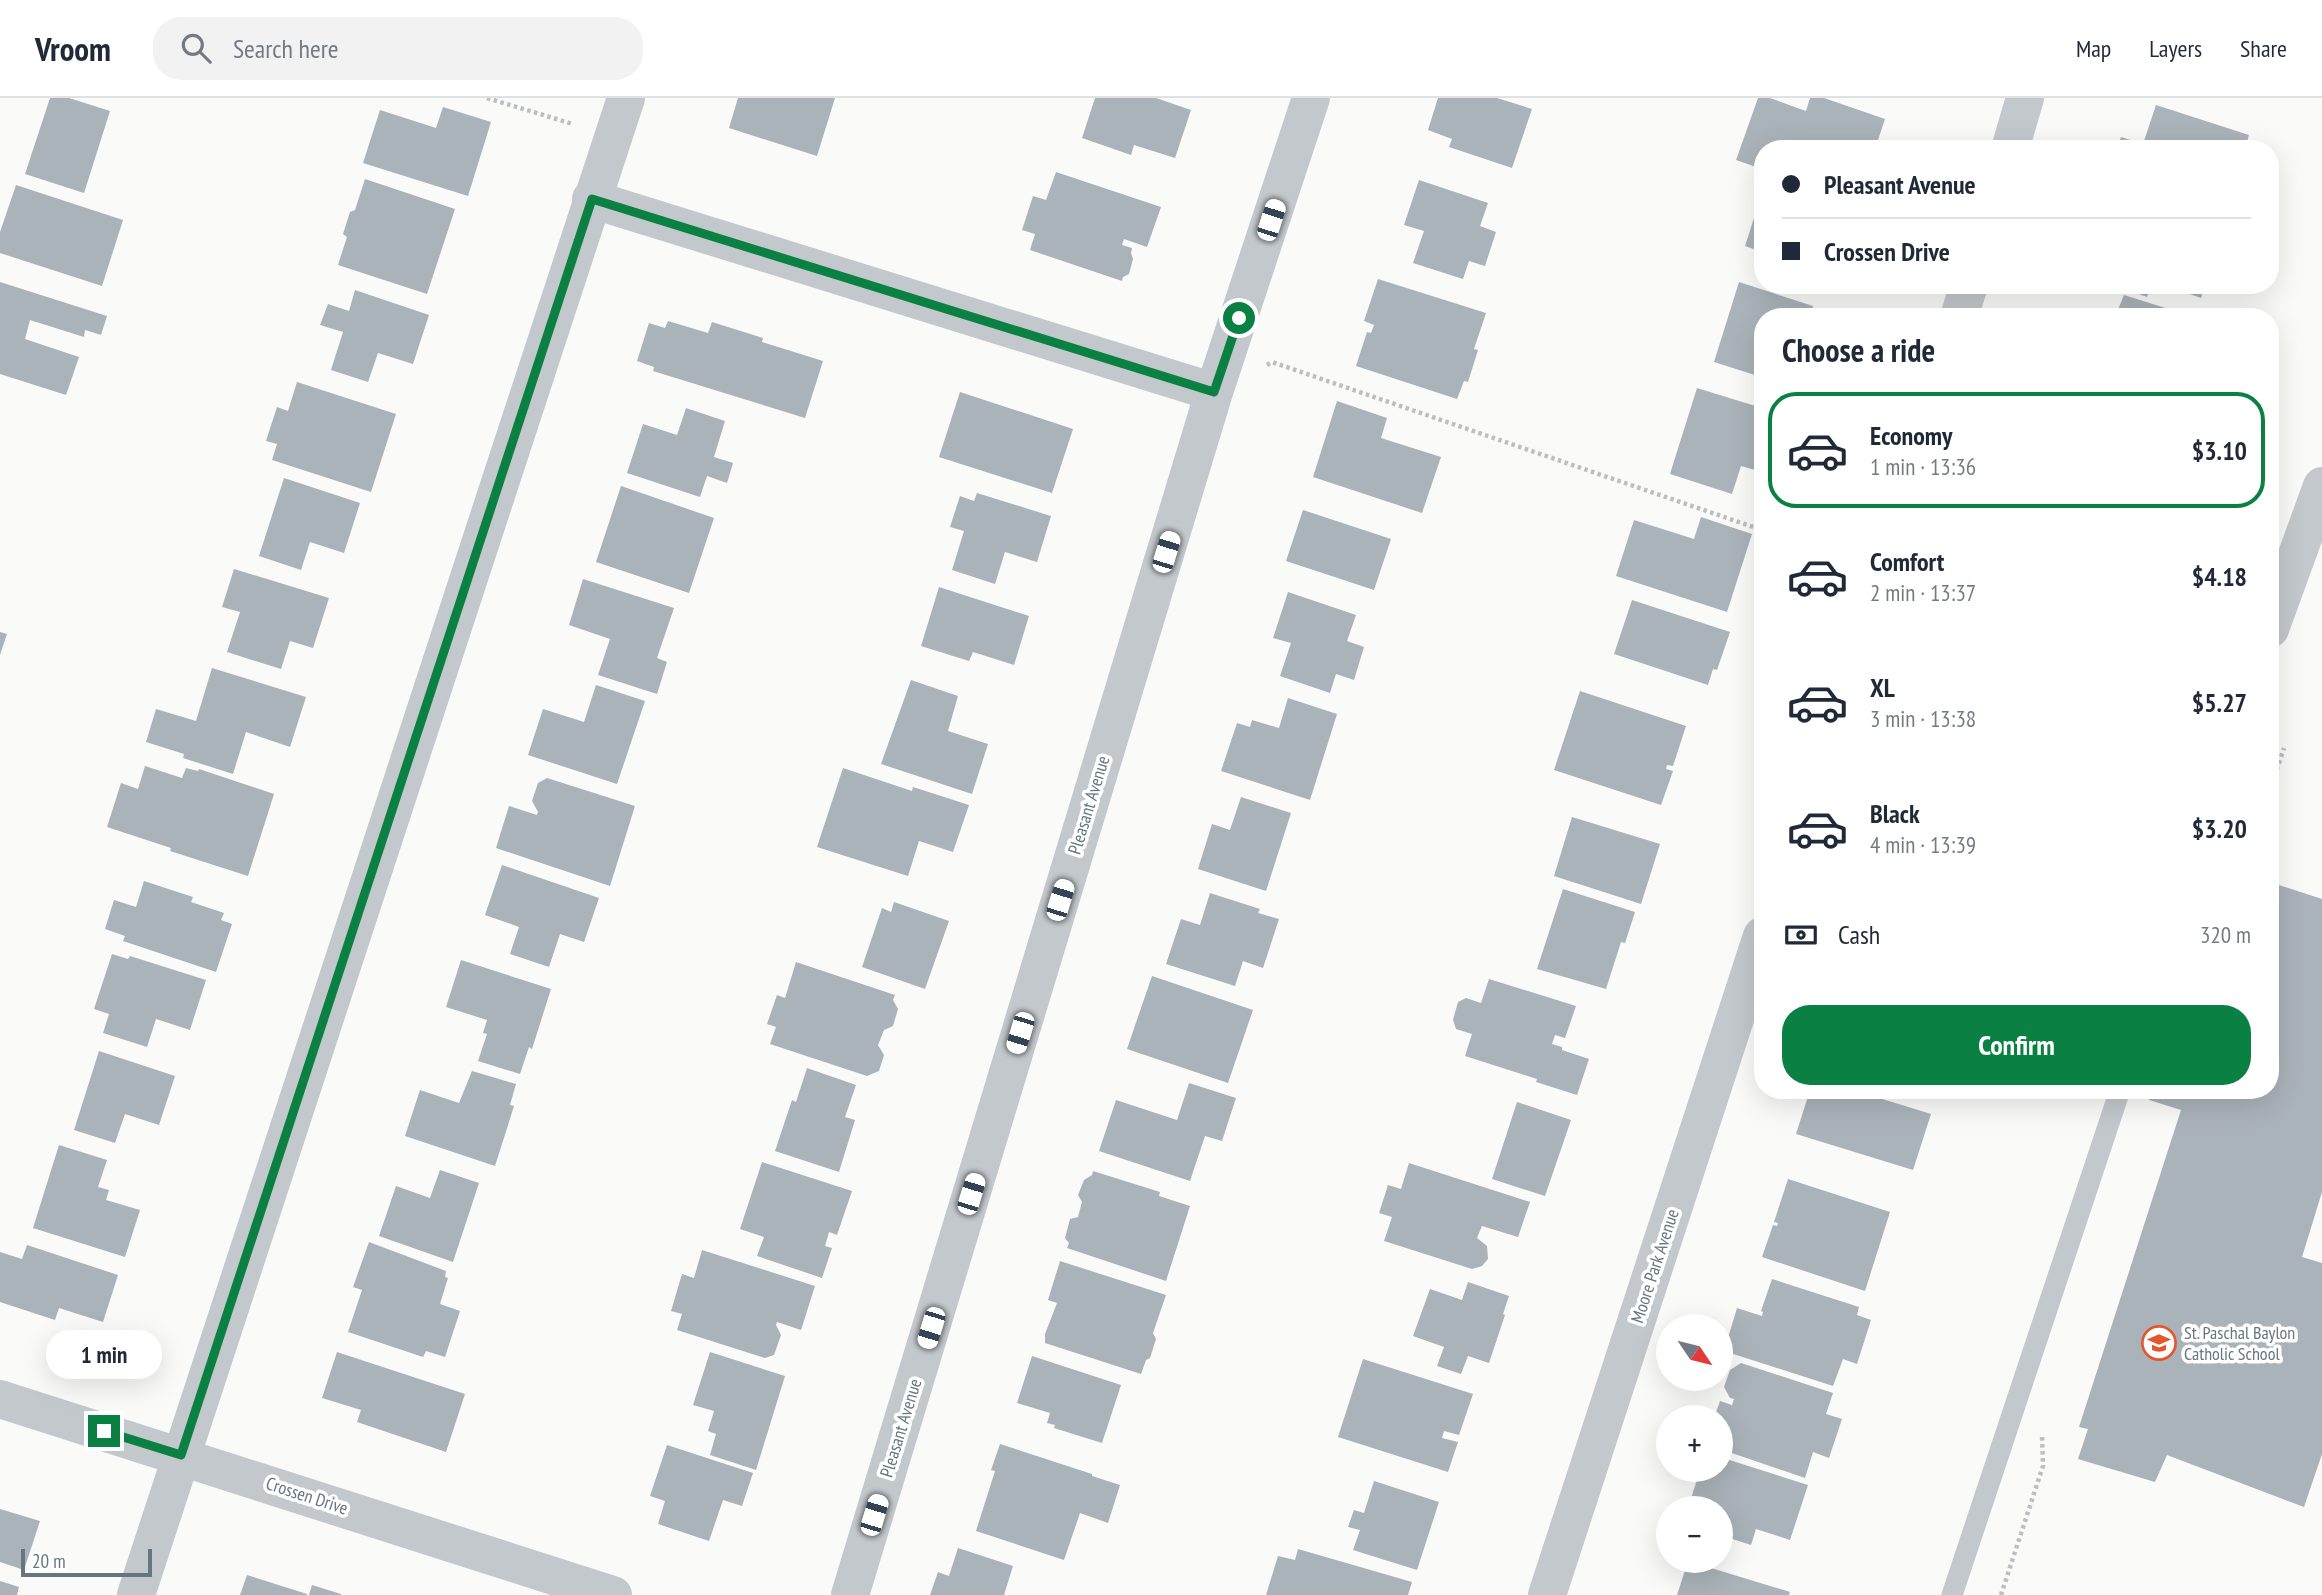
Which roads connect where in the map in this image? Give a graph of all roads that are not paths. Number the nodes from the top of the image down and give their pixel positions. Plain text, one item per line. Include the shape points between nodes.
1 (625, 98) edge
2 (1311, 98) edge
3 (2025, 98) edge
4 (2013, 140) edge
5 (592, 199) junction
6 (1214, 392) junction
7 (2322, 486) edge
8 (2279, 604) edge
9 (1754, 961) edge
10 (2117, 1099) edge
11 (0, 1399) edge
12 (181, 1455) junction
13 (136, 1595) edge
14 (613, 1595) edge
15 (850, 1595) edge
16 (1547, 1595) edge
17 (1952, 1595) edge

1 - 5 street
2 - 6 street, Pleasant Avenue
3 - 4 street
5 - 6 street
5 - 12 street
6 - 15 street, Pleasant Avenue
7 - 8 street
9 - 16 street, Moore Park Avenue
10 - 17 lane
11 - 12 street, Crossen Drive
12 - 13 street
12 - 14 street, Crossen Drive

